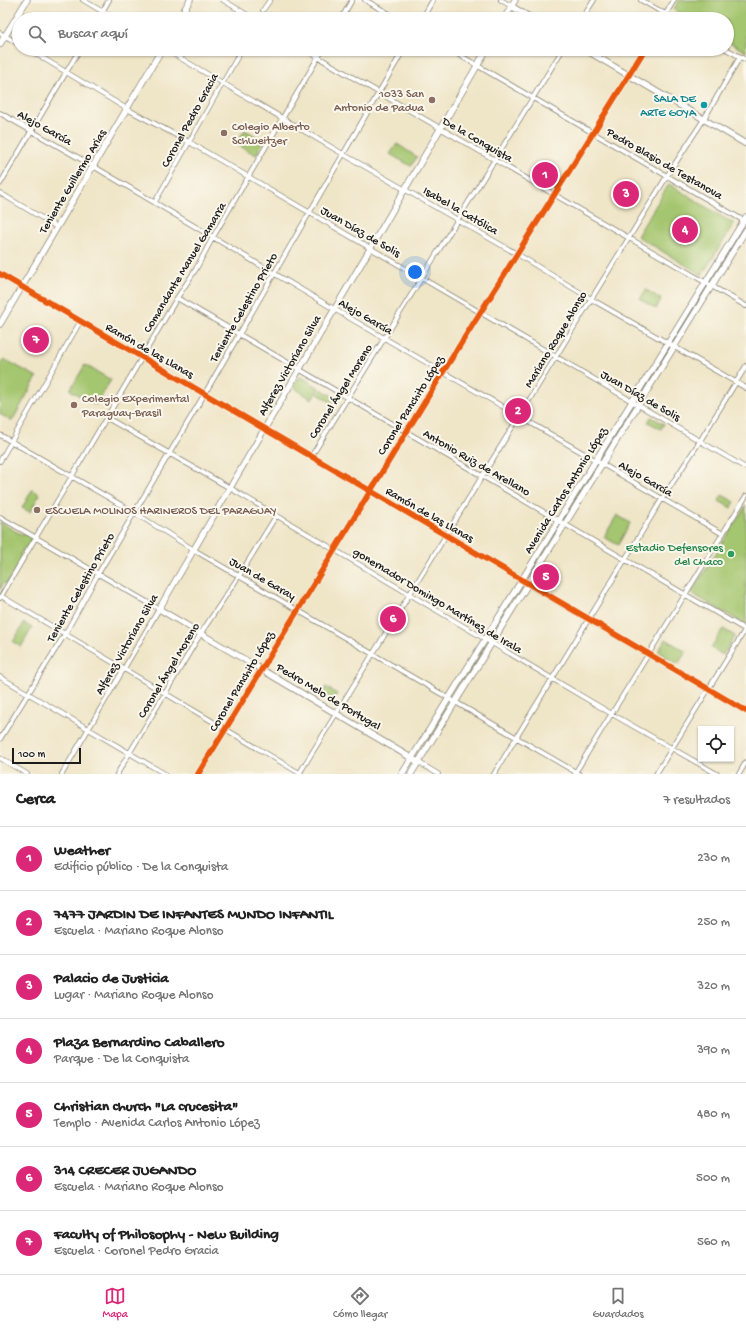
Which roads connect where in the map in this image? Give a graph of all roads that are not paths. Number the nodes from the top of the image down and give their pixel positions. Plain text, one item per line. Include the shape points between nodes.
1 (26, 0) edge
2 (83, 0) edge
3 (109, 0) edge
4 (190, 0) edge
5 (223, 0) edge
6 (270, 0) edge
7 (352, 0) edge
8 (365, 0) edge
9 (433, 0) edge
10 (501, 0) edge
11 (515, 0) edge
12 (594, 0) edge
13 (641, 0) edge
14 (674, 0) edge
15 (511, 6) junction
16 (263, 10) dead end
17 (18, 12) edge
18 (102, 12) joint
19 (183, 12) edge
20 (243, 12) edge
21 (345, 12) edge
22 (386, 12) edge
23 (426, 12) edge
24 (508, 12) edge
25 (521, 12) edge
26 (586, 12) edge
27 (662, 12) edge
28 (667, 12) edge
29 (12, 20) edge
30 (2, 34) edge
31 (12, 40) edge
32 (0, 44) edge
33 (734, 54) edge
34 (40, 56) edge
35 (76, 56) edge
36 (158, 56) edge
37 (177, 56) edge
38 (238, 56) edge
39 (400, 56) edge
40 (461, 56) edge
41 (483, 56) edge
42 (559, 56) edge
43 (596, 56) edge
44 (641, 56) edge
45 (318, 57) joint
46 (740, 57) junction
47 (746, 60) edge
48 (477, 65) junction
49 (66, 72) junction
50 (629, 75) junction
51 (222, 82) junction
52 (379, 93) junction
53 (533, 98) junction
54 (127, 108) junction
55 (0, 113) edge
56 (282, 118) junction
57 (704, 119) junction
58 (440, 129) junction
59 (32, 131) junction
60 (593, 133) junction
61 (189, 142) junction
62 (746, 144) edge
63 (343, 154) junction
64 (495, 160) junction
65 (93, 166) junction
66 (667, 176) junction
67 (249, 178) junction
68 (0, 184) edge
69 (405, 189) junction
70 (0, 193) edge
71 (555, 195) junction
72 (155, 202) junction
73 (309, 212) junction
74 (458, 220) junction
75 (745, 220) edge
76 (57, 227) junction
77 (746, 230) edge
78 (212, 237) junction
79 (629, 238) junction
80 (370, 248) junction
81 (517, 254) junction
82 (0, 274) edge
83 (275, 274) junction
84 (422, 278) junction
85 (706, 283) junction
86 (712, 286) junction
87 (21, 288) junction
88 (177, 298) junction
89 (591, 299) junction
90 (746, 306) edge
91 (334, 309) junction
92 (480, 313) junction
93 (80, 322) junction
94 (0, 324) edge
95 (239, 333) junction
96 (385, 338) junction
97 (669, 343) junction
98 (674, 347) junction
99 (556, 357) junction
100 (141, 358) junction
101 (746, 366) edge
102 (299, 370) junction
103 (443, 372) junction
104 (736, 383) junction
105 (746, 388) edge
106 (204, 395) junction
107 (348, 398) junction
108 (632, 402) junction
109 (638, 405) junction
110 (520, 417) junction
111 (107, 418) junction
112 (265, 430) junction
113 (406, 432) junction
114 (0, 435) edge
115 (700, 441) junction
116 (11, 442) junction
117 (169, 454) junction
118 (311, 457) junction
119 (0, 460) edge
120 (596, 461) junction
121 (602, 465) junction
122 (746, 468) edge
123 (71, 477) junction
124 (483, 477) junction
125 (230, 488) junction
126 (370, 491) junction
127 (746, 496) edge
128 (662, 499) junction
129 (135, 513) junction
130 (276, 516) junction
131 (0, 517) edge
132 (558, 521) junction
133 (565, 525) junction
134 (722, 534) junction
135 (446, 536) junction
136 (36, 538) junction
137 (194, 550) junction
138 (334, 550) junction
139 (625, 559) junction
140 (98, 574) junction
141 (239, 576) junction
142 (522, 580) junction
143 (528, 584) junction
144 (410, 594) junction
145 (685, 595) junction
146 (0, 597) edge
147 (160, 609) junction
148 (297, 610) junction
149 (590, 619) junction
150 (746, 630) edge
151 (201, 633) junction
152 (64, 634) junction
153 (485, 640) junction
154 (491, 643) junction
155 (373, 654) junction
156 (649, 654) junction
157 (124, 669) junction
158 (261, 669) junction
159 (0, 677) edge
160 (553, 679) junction
161 (708, 690) junction
162 (28, 693) junction
163 (165, 693) junction
164 (449, 699) junction
165 (455, 702) junction
166 (746, 711) edge
167 (336, 713) junction
168 (612, 714) junction
169 (89, 729) junction
170 (225, 729) junction
171 (516, 738) junction
172 (0, 739) edge
173 (672, 749) junction
174 (129, 754) junction
175 (0, 758) edge
176 (412, 758) junction
177 (418, 762) junction
178 (746, 762) edge
179 (576, 773) edge
180 (27, 774) edge
181 (62, 774) edge
182 (116, 774) edge
183 (165, 774) edge
184 (198, 774) edge
185 (300, 774) edge
186 (402, 774) edge
187 (411, 774) edge
188 (438, 774) edge
189 (494, 774) edge
190 (656, 774) edge
191 (717, 774) edge
192 (739, 774) edge

1 - 17 street
2 - 18 street
3 - 18 street
4 - 19 street
5 - 20 street
6 - 16 street
7 - 21 street
8 - 22 street
9 - 23 street
10 - 15 street
11 - 15 street
12 - 26 street
13 - 27 street
14 - 28 street
15 - 24 street
15 - 25 street
29 - 30 street
30 - 31 street
30 - 32 street
33 - 46 street
34 - 49 street, Juan Díaz de Solis
35 - 49 street
36 - 54 street, Teniente Guillermo Arias
37 - 51 street, Isabel la Católica
38 - 51 street, Coronel Pedro Gracia
39 - 52 street, Teniente Celestino Prieto
40 - 48 street, Pedro Blasio de Testanova
41 - 48 street, Alferez Victoriano Silva
42 - 53 street, Coronel Ángel Moreno
43 - 50 street
44 - 50 street, Coronel Panchito López
45 - 52 street, De la Conquista
45 - 56 street, Comandante Manuel Gamarra
46 - 47 street
46 - 57 street, Mariano Roque Alonso
48 - 53 street, Pedro Blasio de Testanova
48 - 58 street, Alferez Victoriano Silva
49 - 54 street, Juan Díaz de Solis
49 - 59 street
50 - 57 street
50 - 60 street, Coronel Panchito López
51 - 56 street, Isabel la Católica
51 - 61 street, Coronel Pedro Gracia
52 - 58 street, De la Conquista
52 - 63 street, Teniente Celestino Prieto
53 - 60 street, Pedro Blasio de Testanova
53 - 64 street, Coronel Ángel Moreno
54 - 61 street, Juan Díaz de Solis
54 - 65 street, Teniente Guillermo Arias
55 - 59 street, Alejo García
56 - 63 street, Isabel la Católica
56 - 67 street, Comandante Manuel Gamarra
57 - 62 street
57 - 66 street, Mariano Roque Alonso
58 - 64 street, De la Conquista
58 - 69 street, Alferez Victoriano Silva
59 - 65 street, Alejo García
59 - 68 street
60 - 66 street, Pedro Blasio de Testanova
60 - 71 street, Coronel Panchito López
61 - 67 street, Juan Díaz de Solis
61 - 72 street, Coronel Pedro Gracia
63 - 69 street, Isabel la Católica
63 - 73 street, Teniente Celestino Prieto
64 - 71 street, De la Conquista
64 - 74 street, Coronel Ángel Moreno
65 - 72 street, Alejo García
65 - 76 street, Teniente Guillermo Arias
66 - 75 street, Pedro Blasio de Testanova
66 - 79 street, Mariano Roque Alonso
67 - 73 street, Juan Díaz de Solis
67 - 78 street, Comandante Manuel Gamarra
69 - 74 street, Isabel la Católica
69 - 80 street, Alferez Victoriano Silva
70 - 76 street
71 - 79 street, De la Conquista
71 - 81 street, Coronel Panchito López
72 - 78 street, Alejo García
73 - 80 street, Juan Díaz de Solis
73 - 83 street, Teniente Celestino Prieto
74 - 81 street, Isabel la Católica
74 - 84 street, Coronel Ángel Moreno
75 - 85 street, Avenida Carlos Antonio López
76 - 87 street, Teniente Guillermo Arias
77 - 86 street, Avenida Carlos Antonio López
78 - 83 street, Alejo García
78 - 88 street, Comandante Manuel Gamarra via 196,269
79 - 85 street, De la Conquista
79 - 89 street, Mariano Roque Alonso
80 - 84 street, Juan Díaz de Solis
80 - 91 street, Alferez Victoriano Silva
81 - 89 street, Isabel la Católica
81 - 92 street, Coronel Panchito López
82 - 87 street, Ramón de las Llanas
83 - 91 street, Alejo García
83 - 95 street, Teniente Celestino Prieto
84 - 92 street, Juan Díaz de Solis
84 - 96 street, Coronel Ángel Moreno
85 - 86 street, De la Conquista
85 - 97 street, Avenida Carlos Antonio López
86 - 90 street, De la Conquista
86 - 98 street, Avenida Carlos Antonio López
87 - 93 street, Ramón de las Llanas
87 - 94 street, Teniente Guillermo Arias
88 - 95 street, Antonio Ruiz de Arellano
88 - 100 street, Comandante Manuel Gamarra
89 - 97 street, Isabel la Católica
89 - 99 street, Mariano Roque Alonso
91 - 96 street, Alejo García
91 - 102 street, Alferez Victoriano Silva
92 - 99 street, Juan Díaz de Solis
92 - 103 street, Coronel Panchito López
93 - 100 street, Ramón de las Llanas
93 - 116 street
95 - 102 street, Antonio Ruiz de Arellano
95 - 106 street, Teniente Celestino Prieto
96 - 103 street, Alejo García
96 - 107 street, Coronel Ángel Moreno
97 - 98 street, Isabel la Católica
97 - 108 street, Avenida Carlos Antonio López
98 - 104 street, Isabel la Católica
98 - 109 street, Avenida Carlos Antonio López
99 - 108 street, Juan Díaz de Solis
99 - 110 street, Mariano Roque Alonso
100 - 106 street, Ramón de las Llanas
100 - 111 street, Comandante Manuel Gamarra
101 - 104 street
102 - 107 street, Antonio Ruiz de Arellano
102 - 112 street, Alferez Victoriano Silva
103 - 110 street, Alejo García
103 - 113 street, Coronel Panchito López
104 - 105 street, Isabel la Católica
104 - 115 street
106 - 112 street, Ramón de las Llanas
106 - 117 street, Teniente Celestino Prieto
107 - 113 street, Antonio Ruiz de Arellano
107 - 118 street, Coronel Ángel Moreno
108 - 109 street, Juan Díaz de Solis
108 - 120 street, Avenida Carlos Antonio López
109 - 115 street, Juan Díaz de Solis
109 - 121 street, Avenida Carlos Antonio López
110 - 120 street, Alejo García
110 - 124 street, Mariano Roque Alonso
111 - 117 street, gonernador Domingo Martínez de Irala
111 - 123 street, Comandante Manuel Gamarra
112 - 118 street, Ramón de las Llanas
112 - 125 street, Alferez Victoriano Silva
113 - 124 street, Antonio Ruiz de Arellano
113 - 126 street, Coronel Panchito López
114 - 116 street, Juan de Garay
115 - 122 street, Juan Díaz de Solis
115 - 128 street
116 - 119 street
116 - 123 street, Juan de Garay
117 - 125 street, gonernador Domingo Martínez de Irala
117 - 129 street, Teniente Celestino Prieto
118 - 126 street, Ramón de las Llanas
120 - 121 street, Alejo García
120 - 132 street, Avenida Carlos Antonio López
121 - 128 street, Alejo García
121 - 133 street, Avenida Carlos Antonio López
123 - 129 street, Juan de Garay
123 - 136 street, Comandante Manuel Gamarra
124 - 132 street, Antonio Ruiz de Arellano
124 - 135 street, Mariano Roque Alonso
125 - 130 street, gonernador Domingo Martínez de Irala
125 - 137 street, Alferez Victoriano Silva
126 - 135 street, Ramón de las Llanas
126 - 138 street, Coronel Panchito López
127 - 134 street
128 - 134 street, Alejo García
128 - 139 street
129 - 137 street, Juan de Garay
129 - 140 street, Teniente Celestino Prieto
130 - 138 street, gonernador Domingo Martínez de Irala
130 - 141 street, Coronel Ángel Moreno
131 - 136 street, Pedro Melo de Portugal
132 - 133 street, Antonio Ruiz de Arellano
132 - 142 street, Avenida Carlos Antonio López
133 - 139 street, Antonio Ruiz de Arellano
133 - 143 street, Avenida Carlos Antonio López
134 - 145 street
135 - 142 street, Ramón de las Llanas
135 - 144 street, Mariano Roque Alonso
136 - 140 street, Pedro Melo de Portugal
136 - 146 street, Comandante Manuel Gamarra
137 - 141 street, Juan de Garay
137 - 147 street, Alferez Victoriano Silva
138 - 144 street, gonernador Domingo Martínez de Irala
138 - 148 street, Coronel Panchito López
139 - 145 street, Antonio Ruiz de Arellano
139 - 149 street
140 - 147 street, Pedro Melo de Portugal
140 - 152 street, Teniente Celestino Prieto
141 - 148 street, Juan de Garay
141 - 151 street, Coronel Ángel Moreno
142 - 143 street, Ramón de las Llanas
142 - 153 street, Avenida Carlos Antonio López
143 - 149 street, Ramón de las Llanas
143 - 154 street, Avenida Carlos Antonio López
144 - 153 street, gonernador Domingo Martínez de Irala
144 - 155 street, Mariano Roque Alonso
145 - 150 street, Antonio Ruiz de Arellano
145 - 156 street
146 - 152 street
147 - 151 street, Pedro Melo de Portugal
147 - 157 street, Alferez Victoriano Silva
148 - 155 street, Juan de Garay
148 - 158 street, Coronel Panchito López
149 - 156 street, Ramón de las Llanas
149 - 160 street
150 - 161 street
151 - 158 street, Pedro Melo de Portugal
151 - 163 street, Coronel Ángel Moreno
152 - 157 street
152 - 162 street, Teniente Celestino Prieto
153 - 154 street, gonernador Domingo Martínez de Irala
153 - 164 street, Avenida Carlos Antonio López
154 - 160 street, gonernador Domingo Martínez de Irala
154 - 165 street, Avenida Carlos Antonio López
155 - 164 street, Juan de Garay
155 - 167 street, Mariano Roque Alonso
156 - 161 street, Ramón de las Llanas
156 - 168 street
157 - 163 street
157 - 169 street, Alferez Victoriano Silva
158 - 167 street, Pedro Melo de Portugal
158 - 170 street, Coronel Panchito López
159 - 162 street
160 - 168 street, gonernador Domingo Martínez de Irala
160 - 171 street
161 - 166 street, Ramón de las Llanas
161 - 173 street
162 - 169 street
162 - 172 street, Teniente Celestino Prieto
163 - 170 street
163 - 174 street, Coronel Ángel Moreno
164 - 165 street, Juan de Garay
164 - 176 street, Avenida Carlos Antonio López
165 - 171 street, Juan de Garay
165 - 177 street, Avenida Carlos Antonio López
167 - 176 street, Pedro Melo de Portugal
167 - 185 street, Mariano Roque Alonso
168 - 173 street, gonernador Domingo Martínez de Irala
168 - 179 street
169 - 174 street
169 - 181 street, Alferez Victoriano Silva
170 - 184 street, Coronel Panchito López
170 - 185 street
171 - 179 street, Juan de Garay
171 - 189 street
173 - 190 street
173 - 191 street, gonernador Domingo Martínez de Irala
174 - 182 street, Coronel Ángel Moreno
174 - 183 street
175 - 180 street
176 - 177 street, Pedro Melo de Portugal
176 - 186 street, Avenida Carlos Antonio López
177 - 187 street, Avenida Carlos Antonio López
177 - 188 street, Pedro Melo de Portugal
178 - 192 street

